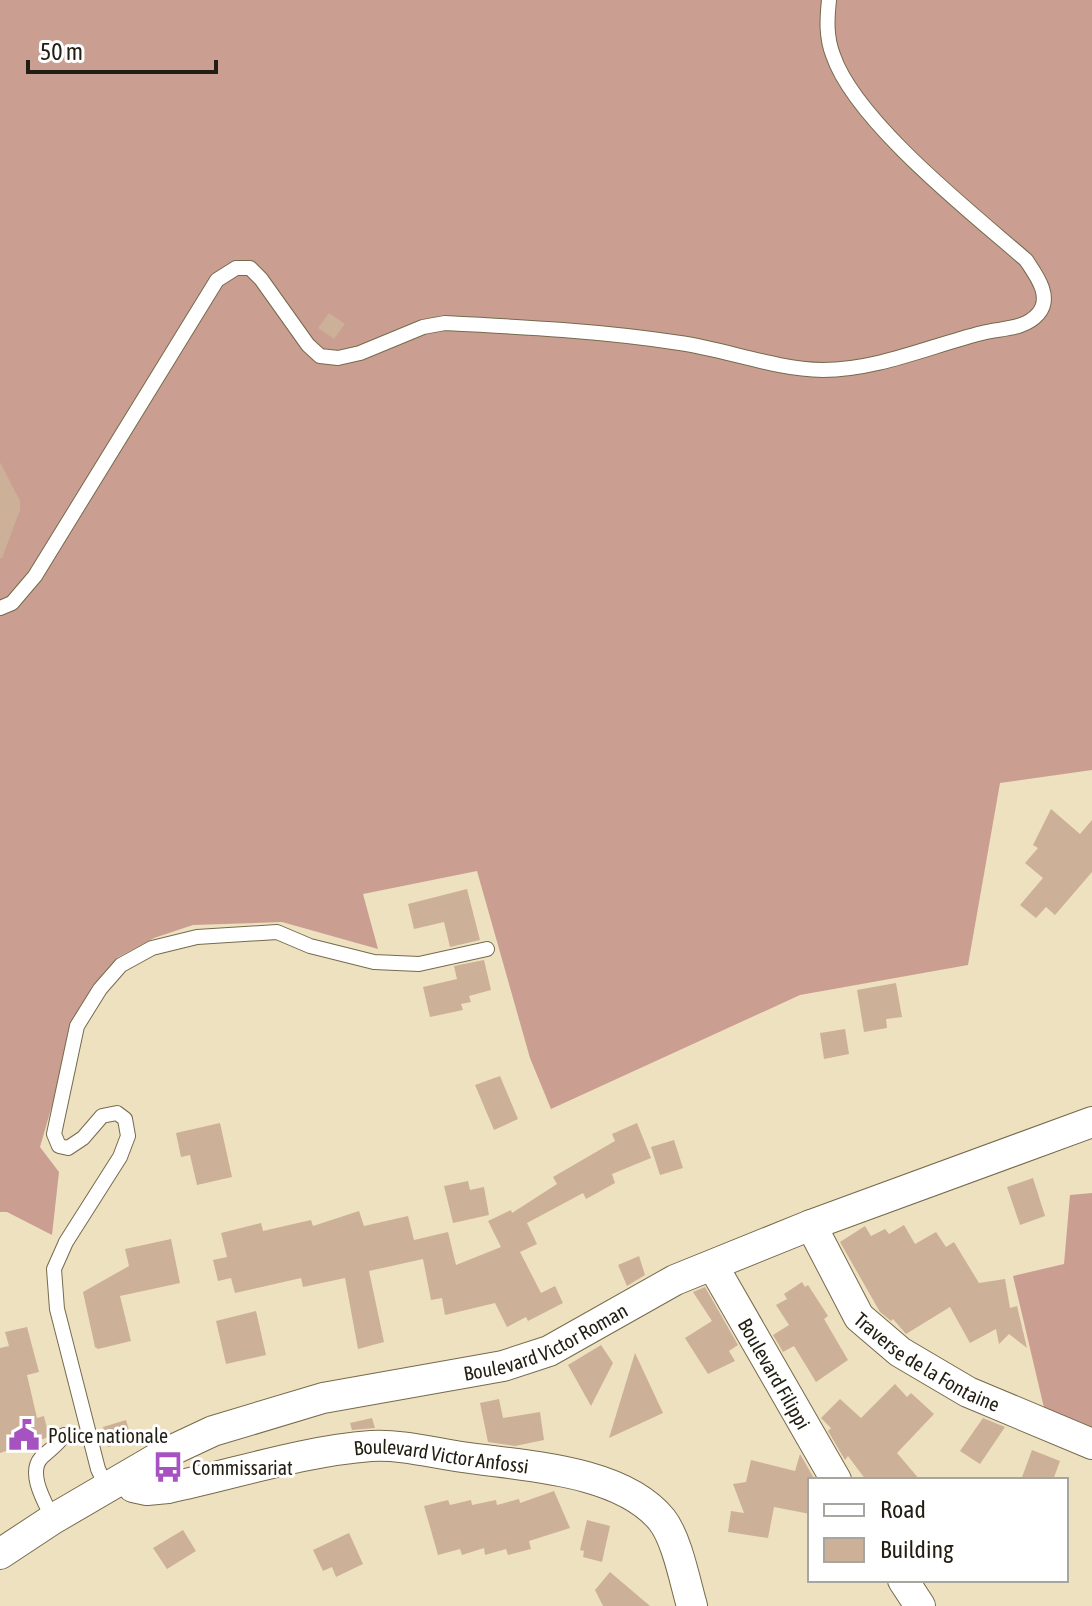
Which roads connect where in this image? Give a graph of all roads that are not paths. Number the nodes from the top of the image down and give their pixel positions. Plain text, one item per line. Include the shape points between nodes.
1 (829, 0) edge
2 (0, 608) edge
3 (487, 949) dead end
4 (1092, 1122) edge
5 (811, 1225) junction
6 (713, 1266) junction
7 (64, 1435) dead end
8 (1092, 1444) edge
9 (835, 1478) edge
10 (117, 1482) junction
11 (53, 1519) junction
12 (0, 1554) edge
13 (904, 1582) edge
14 (692, 1606) edge
15 (920, 1606) edge

1 - 2 lane via 827,36 833,57 859,100 896,143 1026,260 1041,282 1040,313 1027,323 858,367 823,370 624,334 445,323 338,358 320,356 261,279 250,268 236,268 217,280 35,576 12,603
3 - 10 lane via 419,964 389,963 310,946 277,932 197,937 152,948 121,965 100,989 77,1026 54,1134 59,1146 68,1148 102,1116 117,1113 125,1119 128,1136 54,1269 57,1309 98,1469
4 - 5 street, Boulevard Victor Roman
5 - 6 street, Boulevard Victor Roman
5 - 8 street, Traverse de la Fontaine via 859,1317 900,1352 968,1392
6 - 9 street, Boulevard Filippi
6 - 10 street, Boulevard Victor Roman via 675,1280 549,1351 503,1366 323,1398 259,1416 213,1431
7 - 11 lane via 35,1471
10 - 11 street, Boulevard Victor Roman
10 - 14 street, Boulevard Victor Anfossi via 147,1490 168,1488 375,1446 544,1468 612,1487 663,1521
11 - 12 street, Boulevard Victor Roman
13 - 15 street

